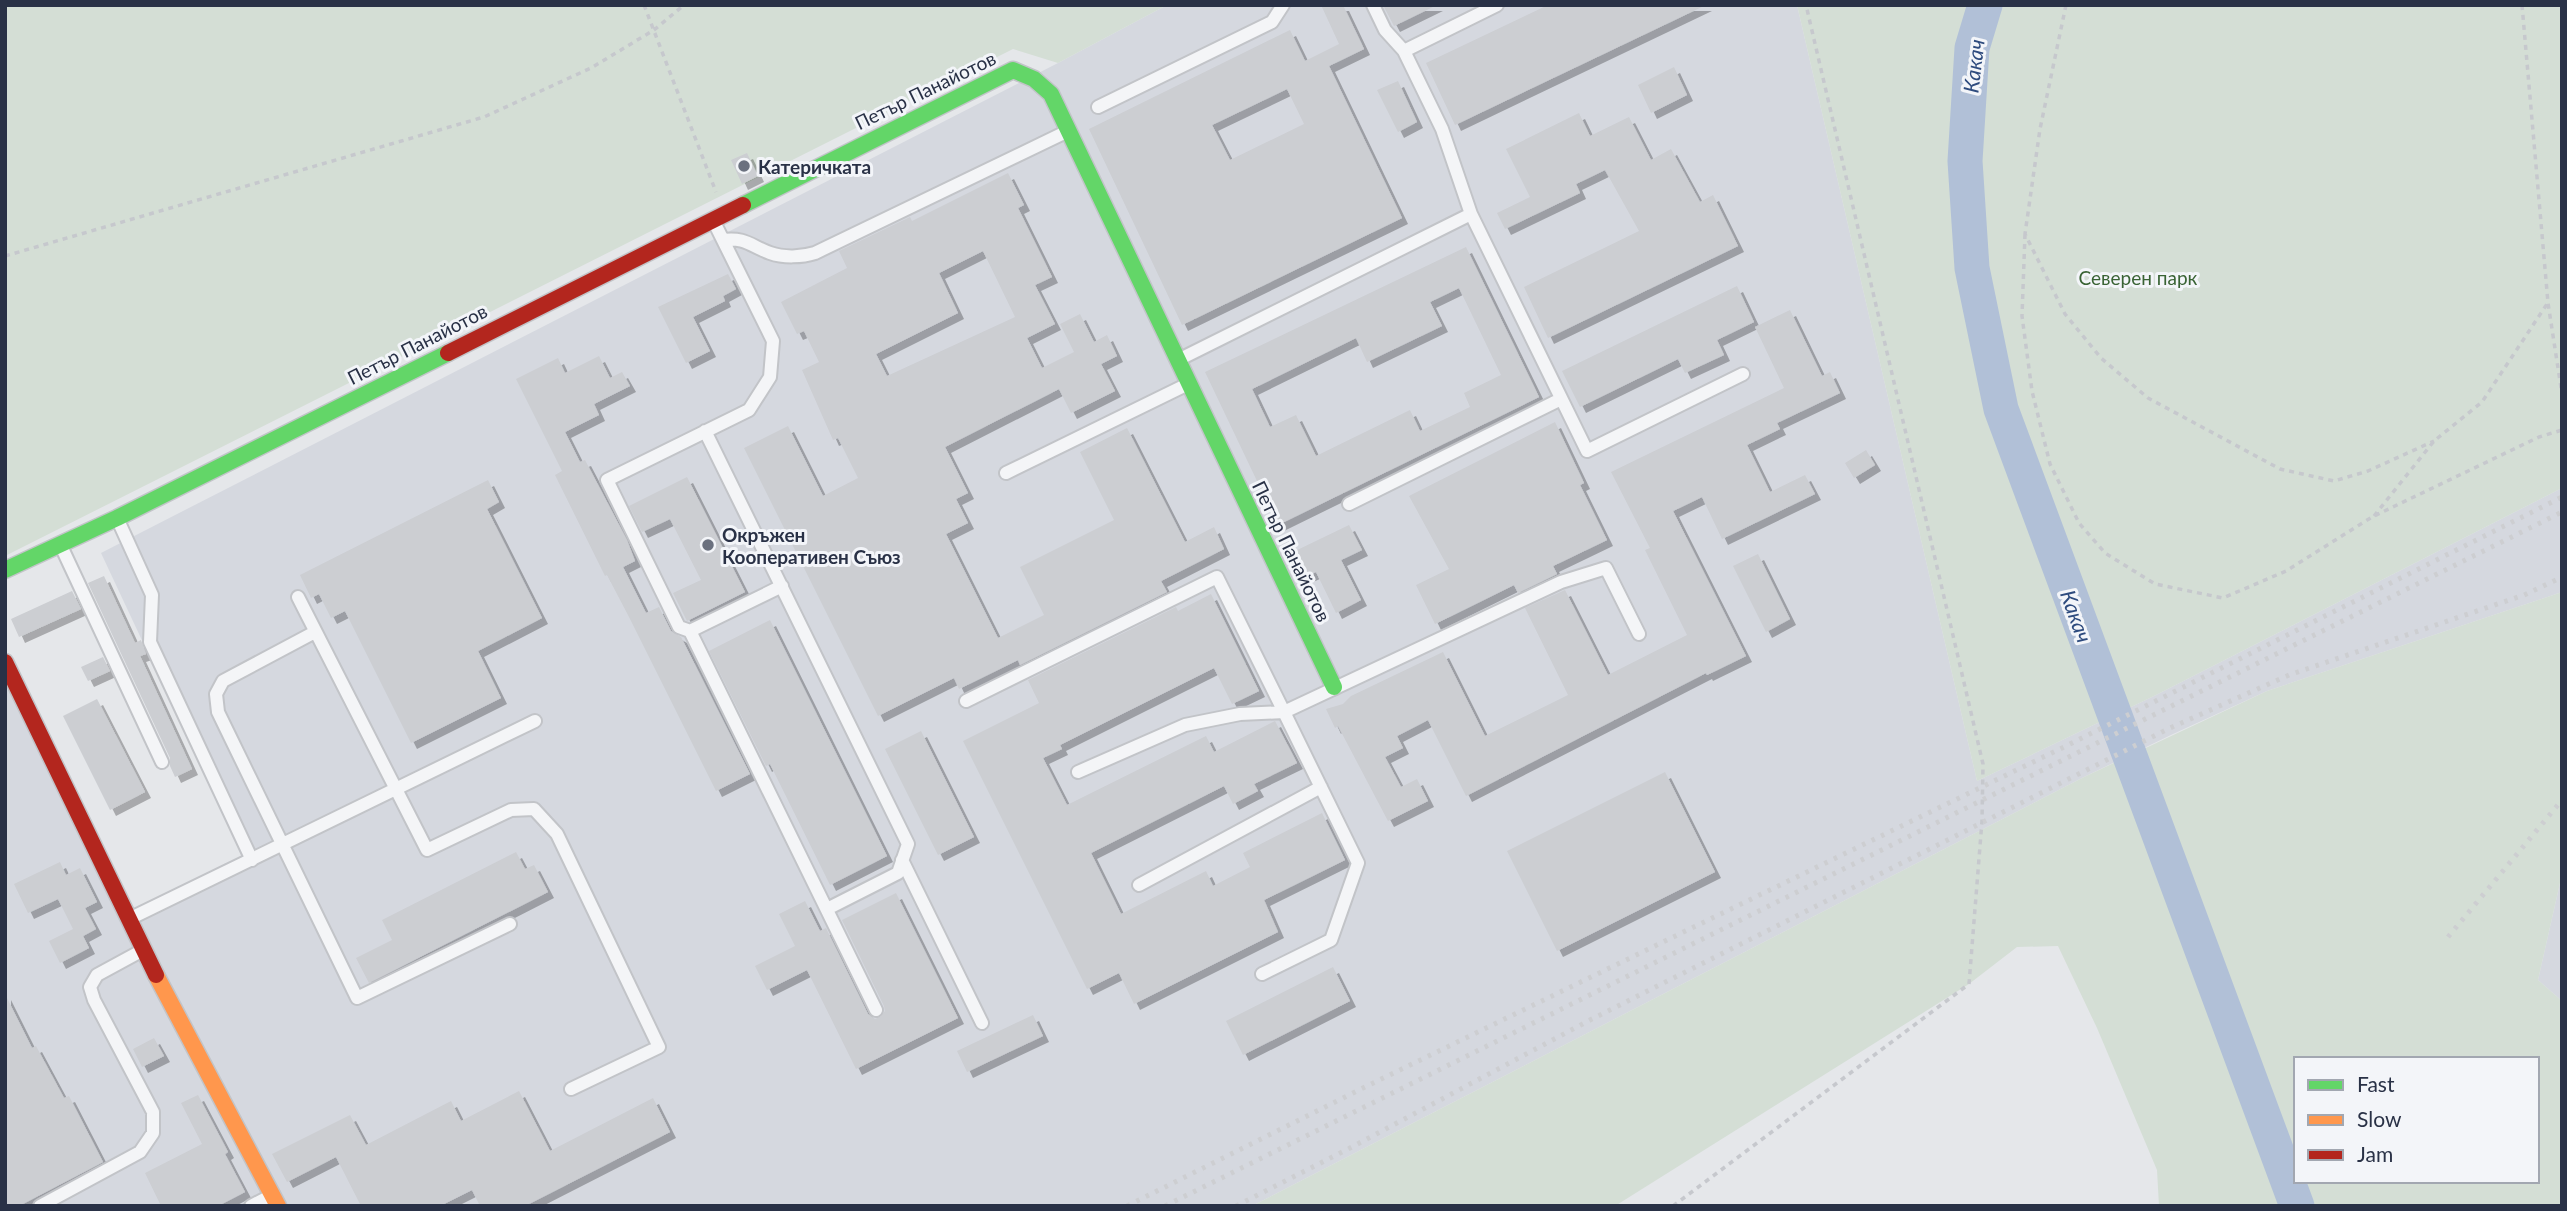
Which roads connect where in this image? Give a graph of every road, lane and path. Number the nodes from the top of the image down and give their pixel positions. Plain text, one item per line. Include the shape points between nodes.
1 (644, 5) edge
2 (684, 5) edge
3 (1283, 5) edge
4 (1373, 5) edge
5 (1497, 5) edge
6 (1806, 5) edge
7 (2066, 5) edge
8 (2522, 5) edge
9 (654, 30) junction
10 (1404, 51) junction
11 (1098, 107) dead end
12 (1068, 131) junction
13 (1471, 214) junction
14 (718, 216) junction
15 (2025, 234) junction
16 (723, 240) junction
17 (5, 256) edge
18 (2548, 303) junction
19 (1176, 360) junction
20 (1743, 374) dead end
21 (1188, 384) junction
22 (2562, 394) edge
23 (1561, 399) junction
24 (2562, 430) edge
25 (705, 431) junction
26 (2434, 441) junction
27 (1006, 473) dead end
28 (1349, 504) dead end
29 (2372, 517) junction
30 (117, 518) junction
31 (61, 545) junction
32 (5, 570) edge
33 (782, 586) junction
34 (298, 597) dead end
35 (690, 631) junction
36 (315, 632) junction
37 (1639, 634) dead end
38 (5, 662) edge
39 (1334, 687) junction
40 (966, 701) dead end
41 (1284, 712) junction
42 (535, 720) dead end
43 (162, 762) dead end
44 (1078, 772) dead end
45 (1321, 787) junction
46 (396, 790) junction
47 (282, 845) junction
48 (252, 860) junction
49 (902, 860) junction
50 (1139, 885) dead end
51 (827, 909) junction
52 (129, 919) junction
53 (510, 924) dead end
54 (144, 950) junction
55 (1262, 974) dead end
56 (876, 1010) dead end
57 (982, 1023) dead end
58 (571, 1089) dead end
59 (275, 1200) edge
60 (40, 1206) edge
61 (251, 1206) edge
62 (1674, 1206) edge

1 - 9 path
2 - 9 path
3 - 11 lane via 1272,22
4 - 10 lane via 1385,30
5 - 10 lane
6 - 62 path via 1983,764 1969,984
7 - 15 path via 2040,129
8 - 18 path
9 - 14 path
9 - 17 path via 591,68 484,117
10 - 13 lane via 1442,129
12 - 14 street, Петър Панайотов via 1043,84 1013,70
12 - 16 lane via 803,257 774,255 736,238
12 - 19 street, Петър Панайотов
13 - 19 lane
13 - 23 lane
14 - 16 lane
14 - 30 street, Петър Панайотов
15 - 26 path via 2065,314 2101,358 2148,398 2280,469 2334,481
15 - 29 path via 2022,316 2032,391 2050,464 2080,523 2105,553 2155,584 2223,598 2286,571
16 - 25 lane via 773,341 771,377 749,410
18 - 22 path
18 - 26 path via 2482,402
19 - 21 street, Петър Панайотов
20 - 23 lane via 1587,451
21 - 27 lane
21 - 39 street, Петър Панайотов
23 - 28 lane
24 - 29 path
25 - 33 lane
25 - 35 lane via 607,480 679,627
26 - 29 path
30 - 31 street, Петър Панайотов
30 - 48 lane via 152,595 150,642
31 - 32 street, Петър Панайотов
31 - 43 lane
33 - 35 lane
33 - 49 lane via 908,844
34 - 36 lane
35 - 51 lane
36 - 46 lane
36 - 47 lane via 223,681 216,694 218,712
37 - 39 lane via 1606,568 1561,582
38 - 52 street
39 - 41 lane
40 - 41 lane via 1217,577
41 - 44 lane via 1240,714 1185,725
41 - 45 lane
42 - 46 lane
45 - 50 lane
45 - 55 lane via 1358,863 1331,940
46 - 47 lane
46 - 58 lane via 427,850 510,810 534,809 556,834 659,1046
47 - 48 lane
47 - 53 lane via 357,999
48 - 52 lane
49 - 51 lane via 898,873
49 - 57 lane
51 - 56 lane
52 - 54 street
54 - 59 street
54 - 60 lane via 97,975 90,987 153,1112 153,1133 140,1152
59 - 61 lane

